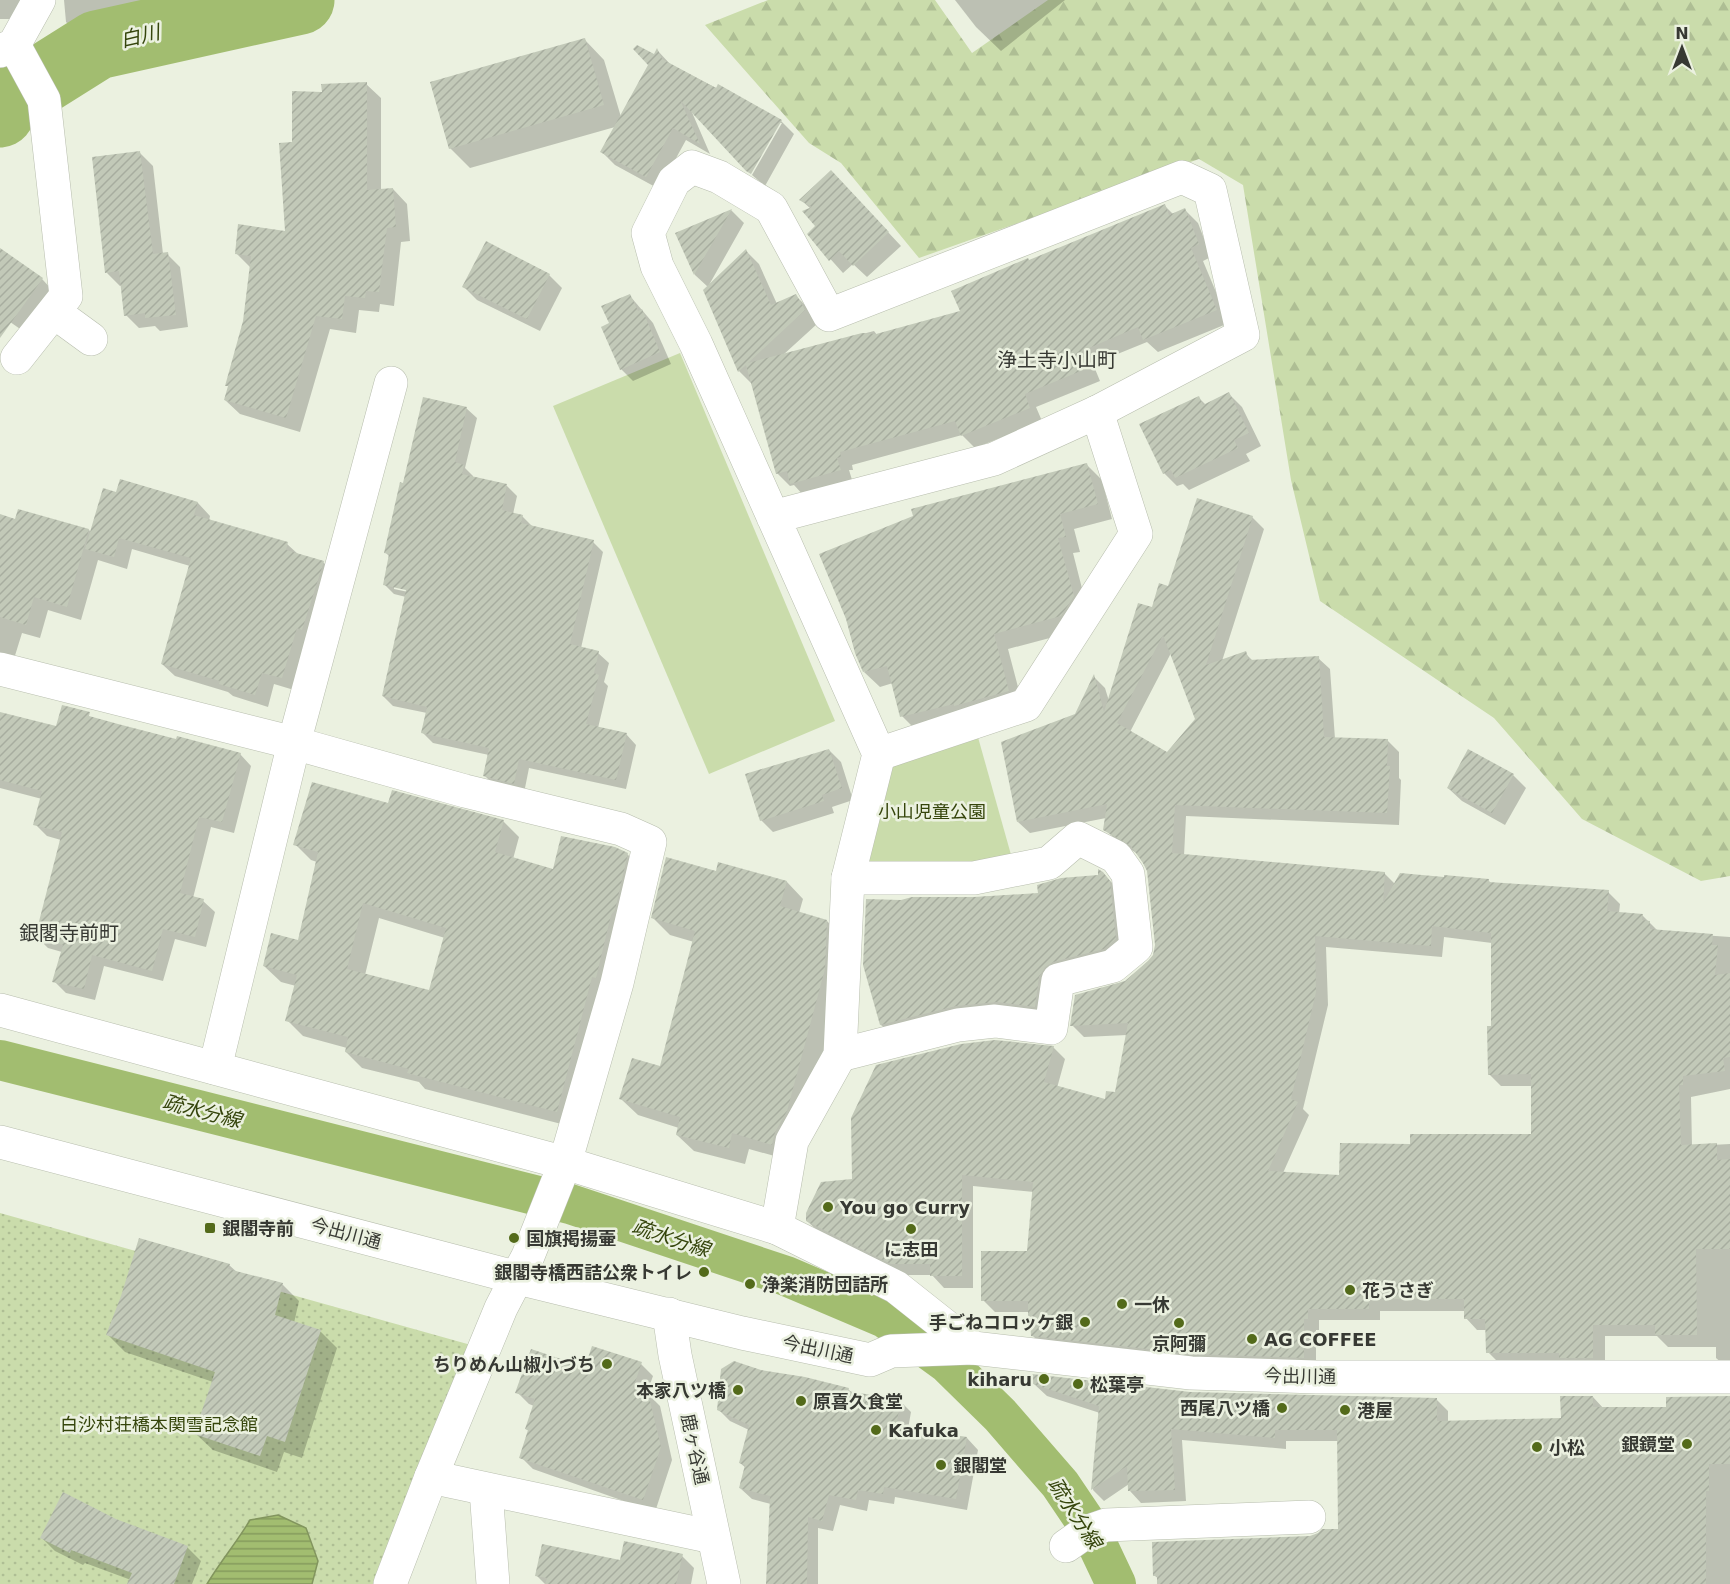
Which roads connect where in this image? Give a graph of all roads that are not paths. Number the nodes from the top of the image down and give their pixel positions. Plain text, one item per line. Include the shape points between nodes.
1 (39, 0) edge
2 (12, 52) edge
3 (54, 312) junction
4 (91, 339) dead end
5 (16, 358) dead end
6 (391, 383) dead end
7 (1097, 412) junction
8 (773, 517) junction
9 (0, 669) edge
10 (294, 743) junction
11 (879, 754) junction
12 (848, 878) junction
13 (0, 1010) edge
14 (840, 1055) junction
15 (215, 1068) junction
16 (0, 1142) edge
17 (555, 1190) junction
18 (777, 1228) junction
19 (518, 1278) junction
20 (669, 1314) junction
21 (960, 1349) junction
22 (1730, 1377) edge
23 (431, 1477) junction
24 (486, 1490) junction
25 (1309, 1516) dead end
26 (1086, 1534) dead end
27 (713, 1537) junction
28 (390, 1584) edge
29 (493, 1584) edge
30 (724, 1584) edge

1 - 2 street
2 - 3 street via 44,100 66,296
3 - 4 street
3 - 5 street
6 - 10 street
7 - 8 street via 994,459
7 - 8 street via 1243,335 1210,190 1182,177 828,315 771,208 719,177 692,167 674,181 648,233 657,266
7 - 11 street via 1136,534 1026,705
8 - 11 street
9 - 10 street
10 - 15 street
10 - 17 street via 621,829 650,842 617,983
11 - 12 street
12 - 14 street
12 - 14 street via 974,878 1049,863 1078,838 1116,857 1128,874 1137,947 1113,966 1058,980 1052,1028 995,1021 958,1025
13 - 15 street
14 - 18 street via 792,1142
15 - 17 street
16 - 19 street, 今出川通
17 - 18 street
17 - 19 street
18 - 21 street via 896,1287
19 - 20 street, 今出川通
19 - 23 street via 501,1308
20 - 21 street, 今出川通 via 870,1360 902,1350
20 - 27 street, 鹿ヶ谷通
21 - 22 street, 今出川通 via 1203,1373 1316,1377
23 - 24 street
23 - 28 street
24 - 27 street
24 - 29 street
25 - 26 street
27 - 30 street, 鹿ヶ谷通

